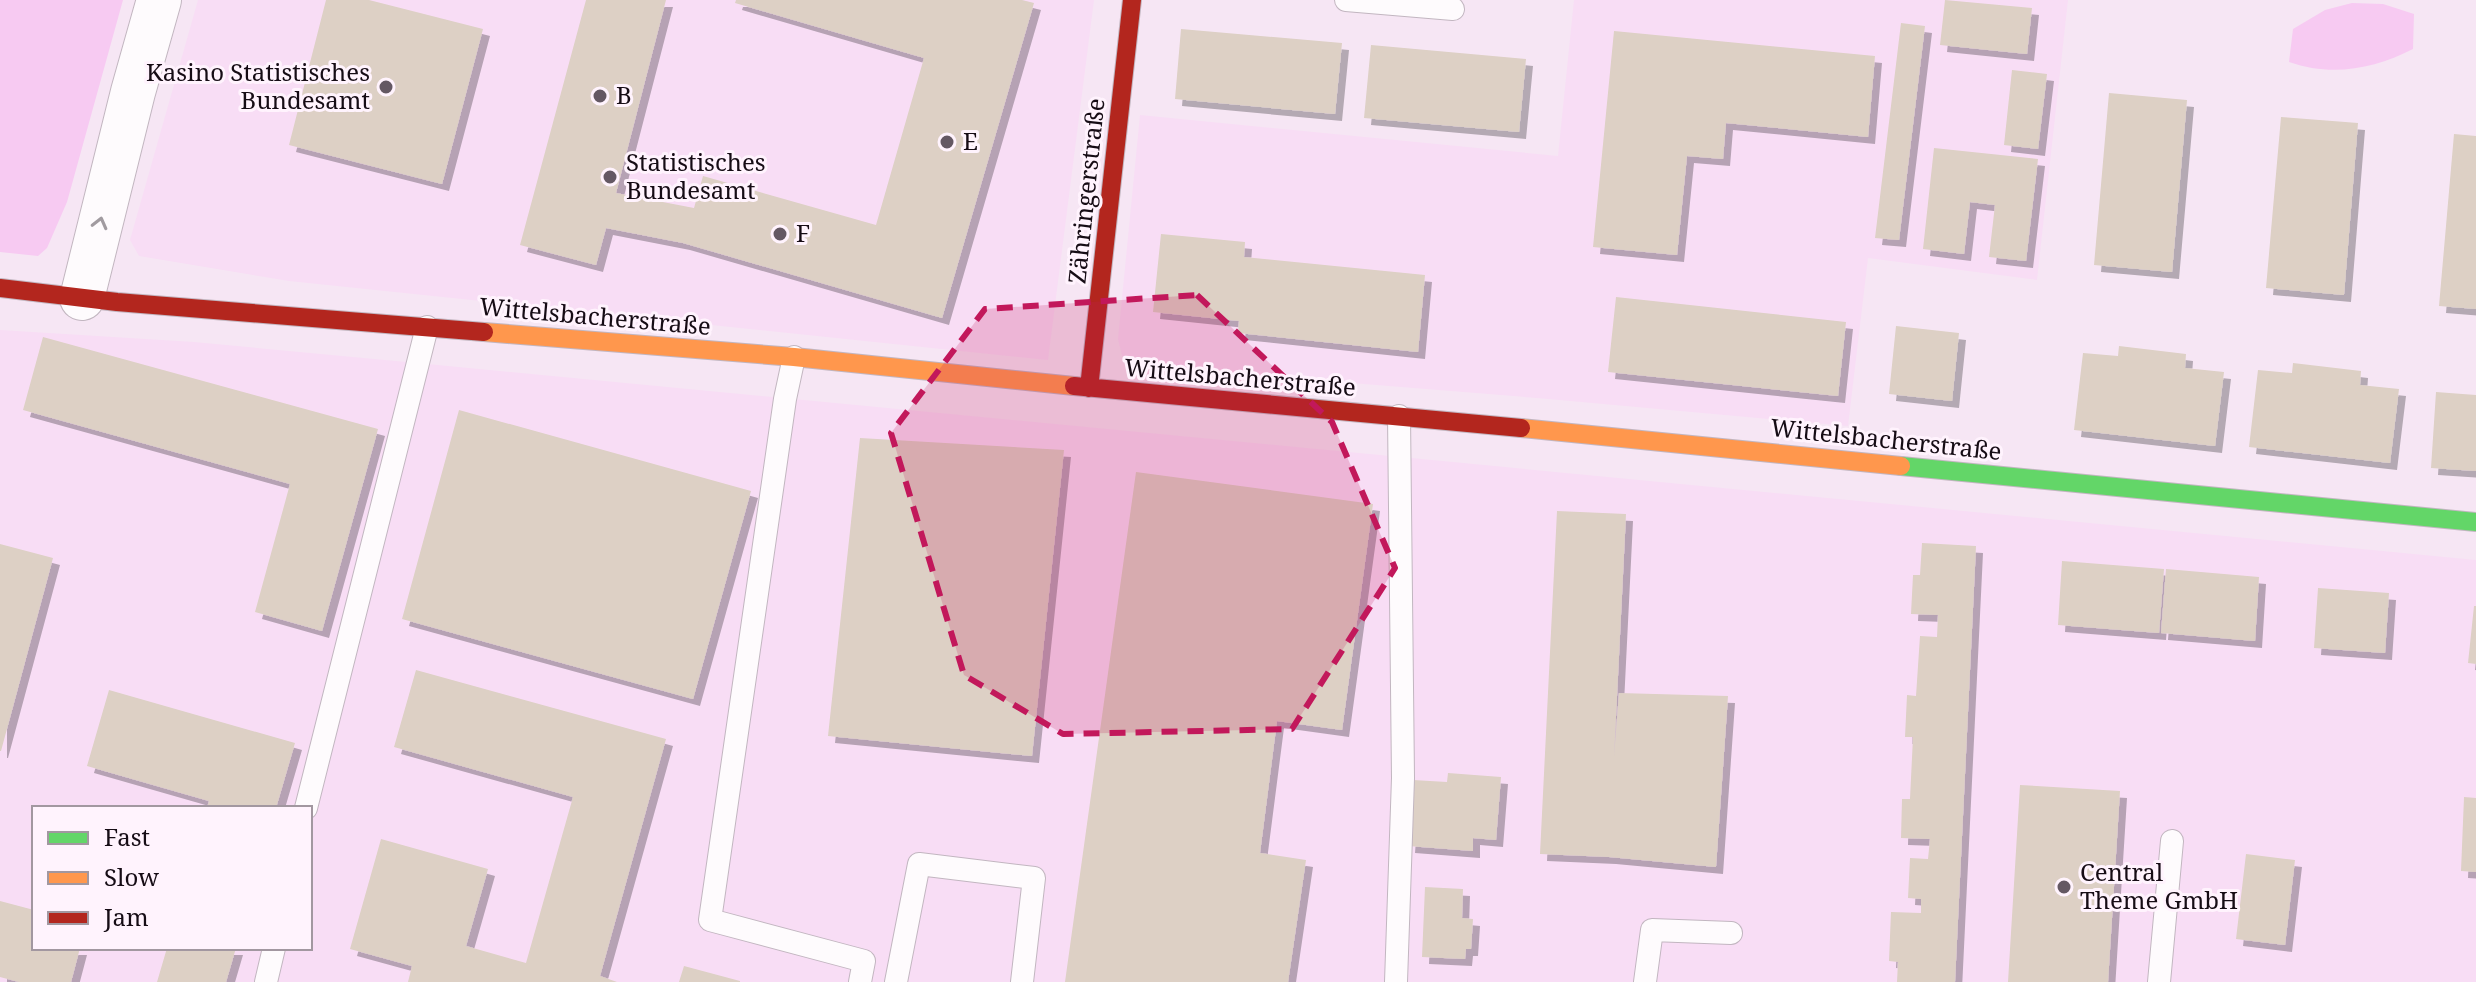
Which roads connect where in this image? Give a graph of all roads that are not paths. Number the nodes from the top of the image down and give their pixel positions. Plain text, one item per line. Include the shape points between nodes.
1 (159, 0) edge
2 (1132, 0) edge
3 (1346, 0) edge
4 (1453, 9) dead end
5 (0, 288) edge
6 (82, 298) junction
7 (427, 327) junction
8 (794, 357) junction
9 (1089, 388) junction
10 (1399, 416) junction
11 (2476, 522) edge
12 (307, 806) edge
13 (2172, 841) dead end
14 (1731, 933) dead end
15 (274, 950) edge
16 (266, 982) edge
17 (860, 982) edge
18 (896, 982) edge
19 (1022, 982) edge
20 (1396, 982) edge
21 (1645, 982) edge
22 (2159, 982) edge

6 -> 1 street
2 - 9 street, Zähringerstraße
3 - 4 lane
5 - 6 street, Wittelsbacherstraße
6 - 7 street, Wittelsbacherstraße
7 - 8 street, Wittelsbacherstraße
7 - 12 lane
8 - 9 street, Wittelsbacherstraße
8 - 17 lane via 710,920 864,961
9 - 10 street, Wittelsbacherstraße
10 - 11 street, Wittelsbacherstraße
10 - 20 lane via 1403,778
13 - 22 lane
14 - 21 lane via 1652,930
15 - 16 lane
18 - 19 lane via 919,864 1034,878

